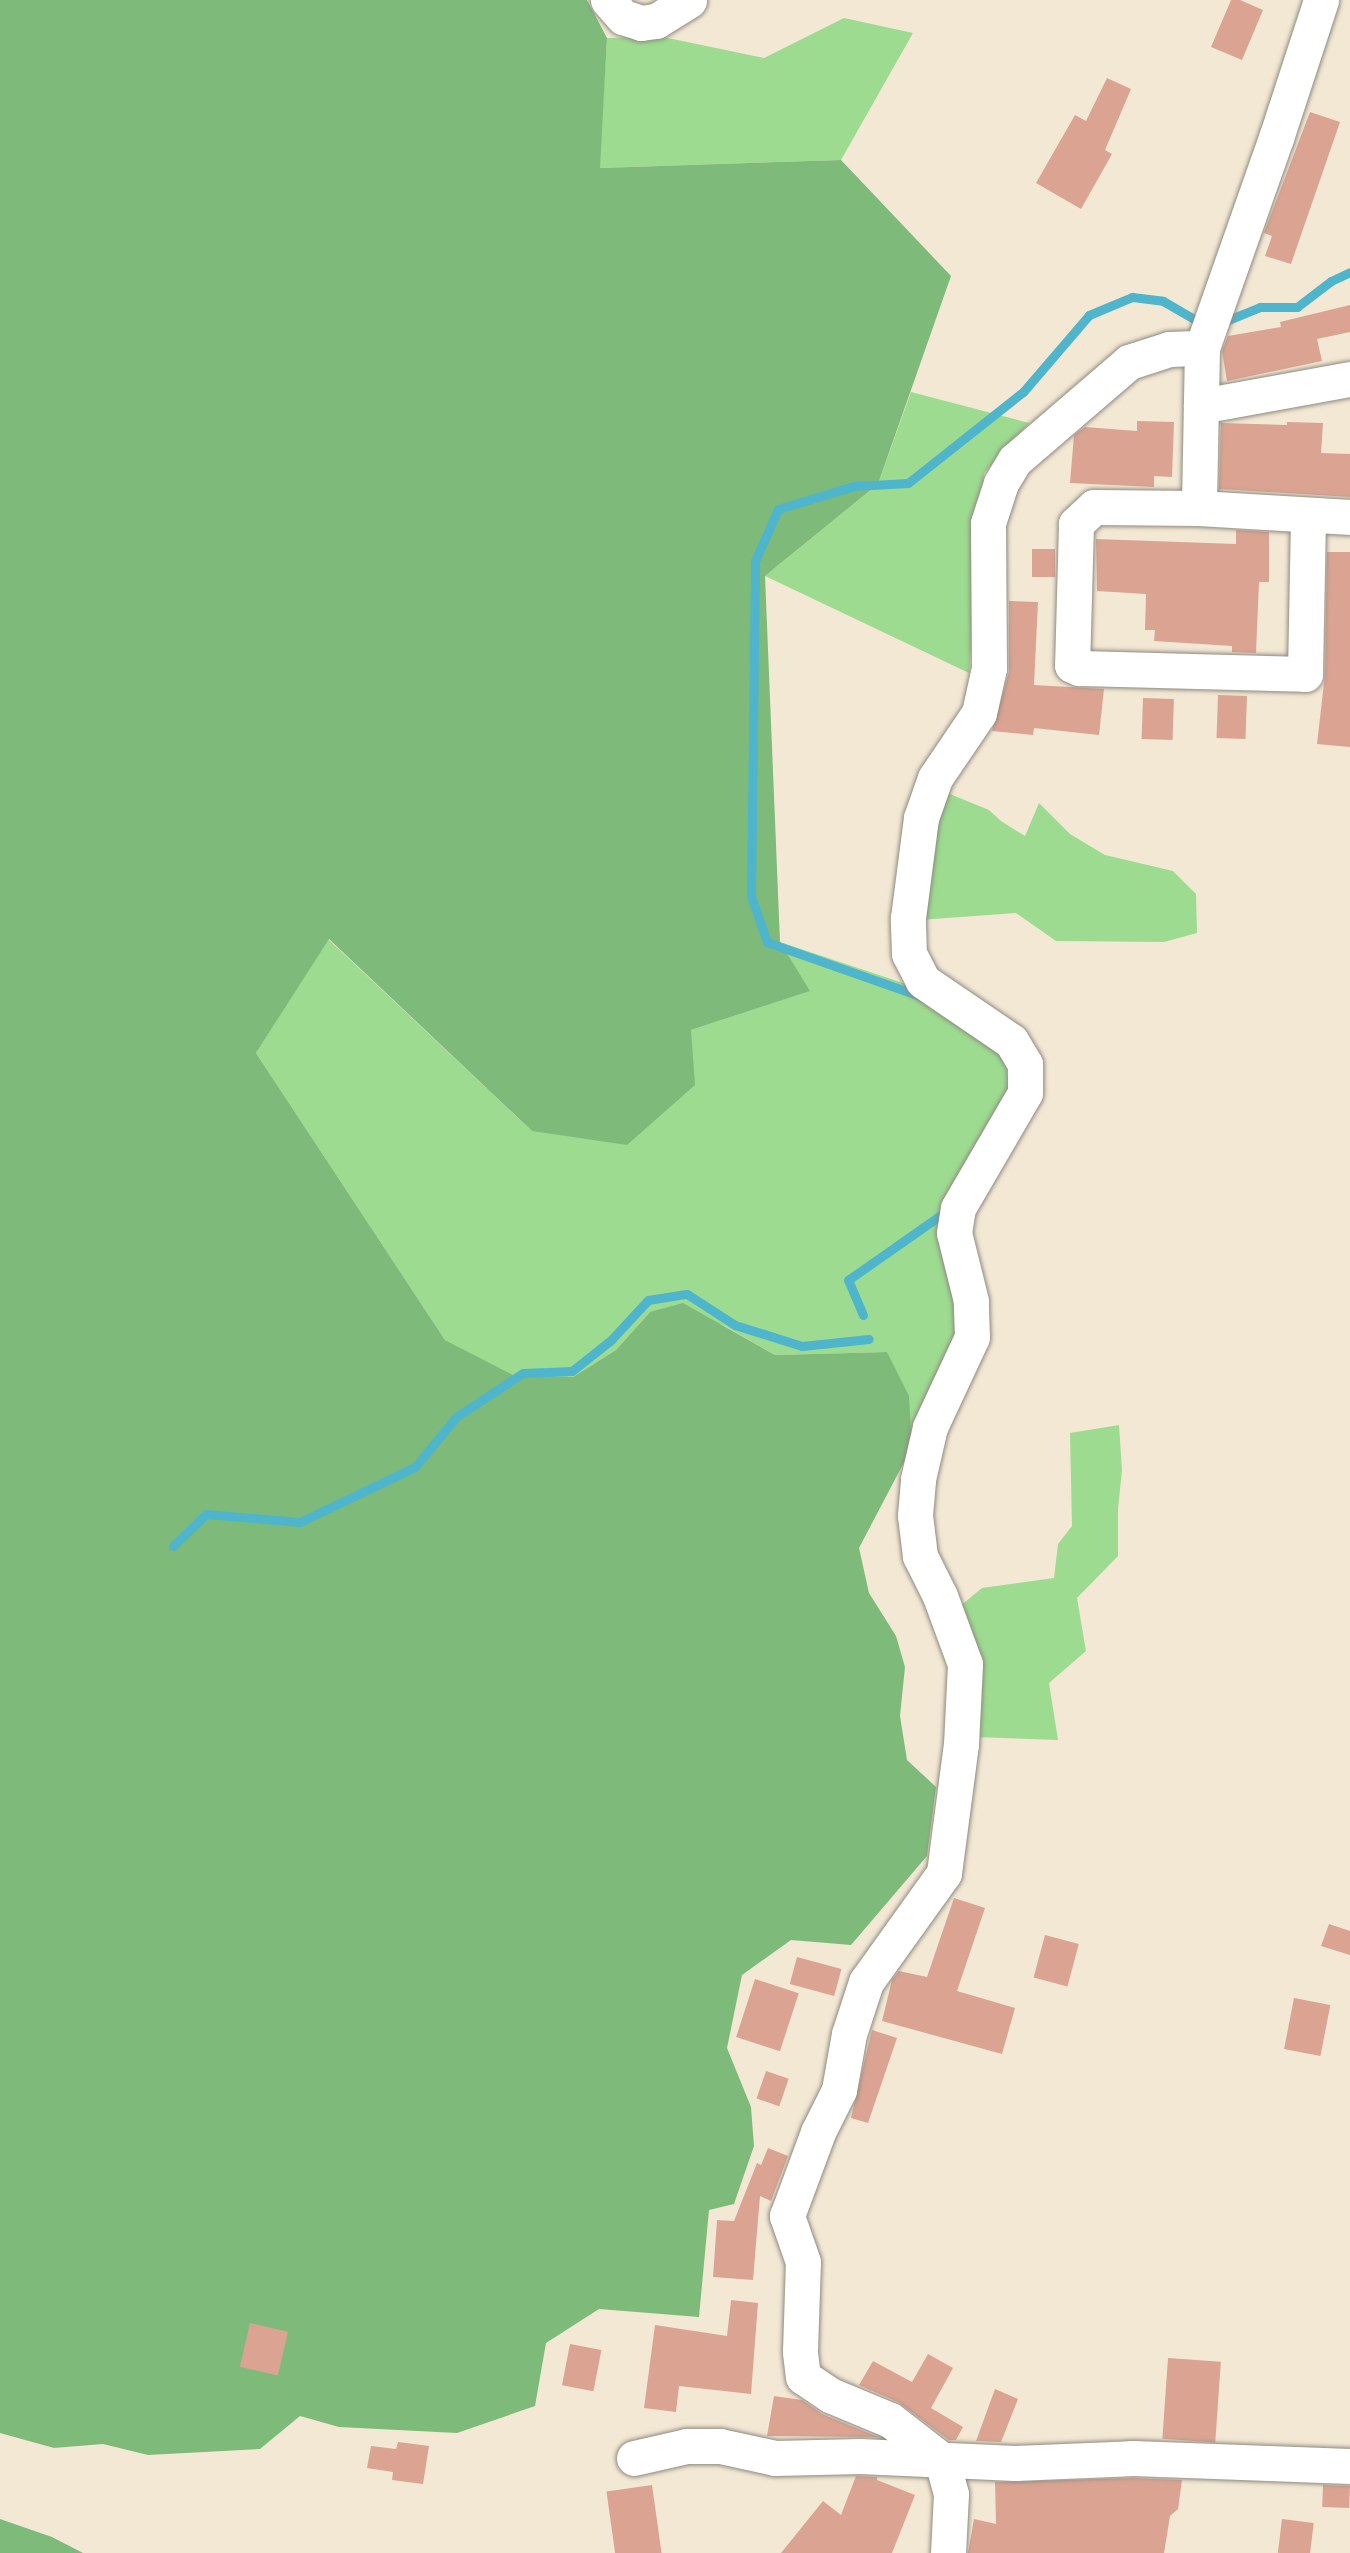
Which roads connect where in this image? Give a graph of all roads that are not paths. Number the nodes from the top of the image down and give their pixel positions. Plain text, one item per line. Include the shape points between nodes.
1 (608, 0) edge
2 (689, 0) edge
3 (1321, 0) edge
4 (1202, 348) junction
5 (1350, 379) edge
6 (1201, 406) junction
7 (1199, 508) junction
8 (1308, 515) junction
9 (1350, 517) edge
10 (634, 2458) dead end
11 (942, 2460) junction
12 (1350, 2466) edge
13 (948, 2553) edge

1 - 2 street via 623,17 641,23 656,21
3 - 4 street
4 - 6 street
4 - 11 street via 1169,349 1129,362 1015,460 1001,483 988,523 989,668 979,713 935,778 921,818 908,918 909,954 923,981 1011,1041 1025,1063 1025,1093 958,1208 954,1233 971,1301 972,1337 930,1427 918,1479 915,1515 920,1556 965,1664 961,1744 944,1873 866,1982 849,2034 839,2090 787,2216 803,2262 803,2377 831,2395 890,2420
5 - 6 street
6 - 7 street
7 - 8 street
7 - 8 street via 1094,507 1076,524 1072,665 1305,674
8 - 9 street
10 - 11 street via 720,2446 775,2458
11 - 12 street via 1015,2463 1133,2458
11 - 13 street via 951,2494

